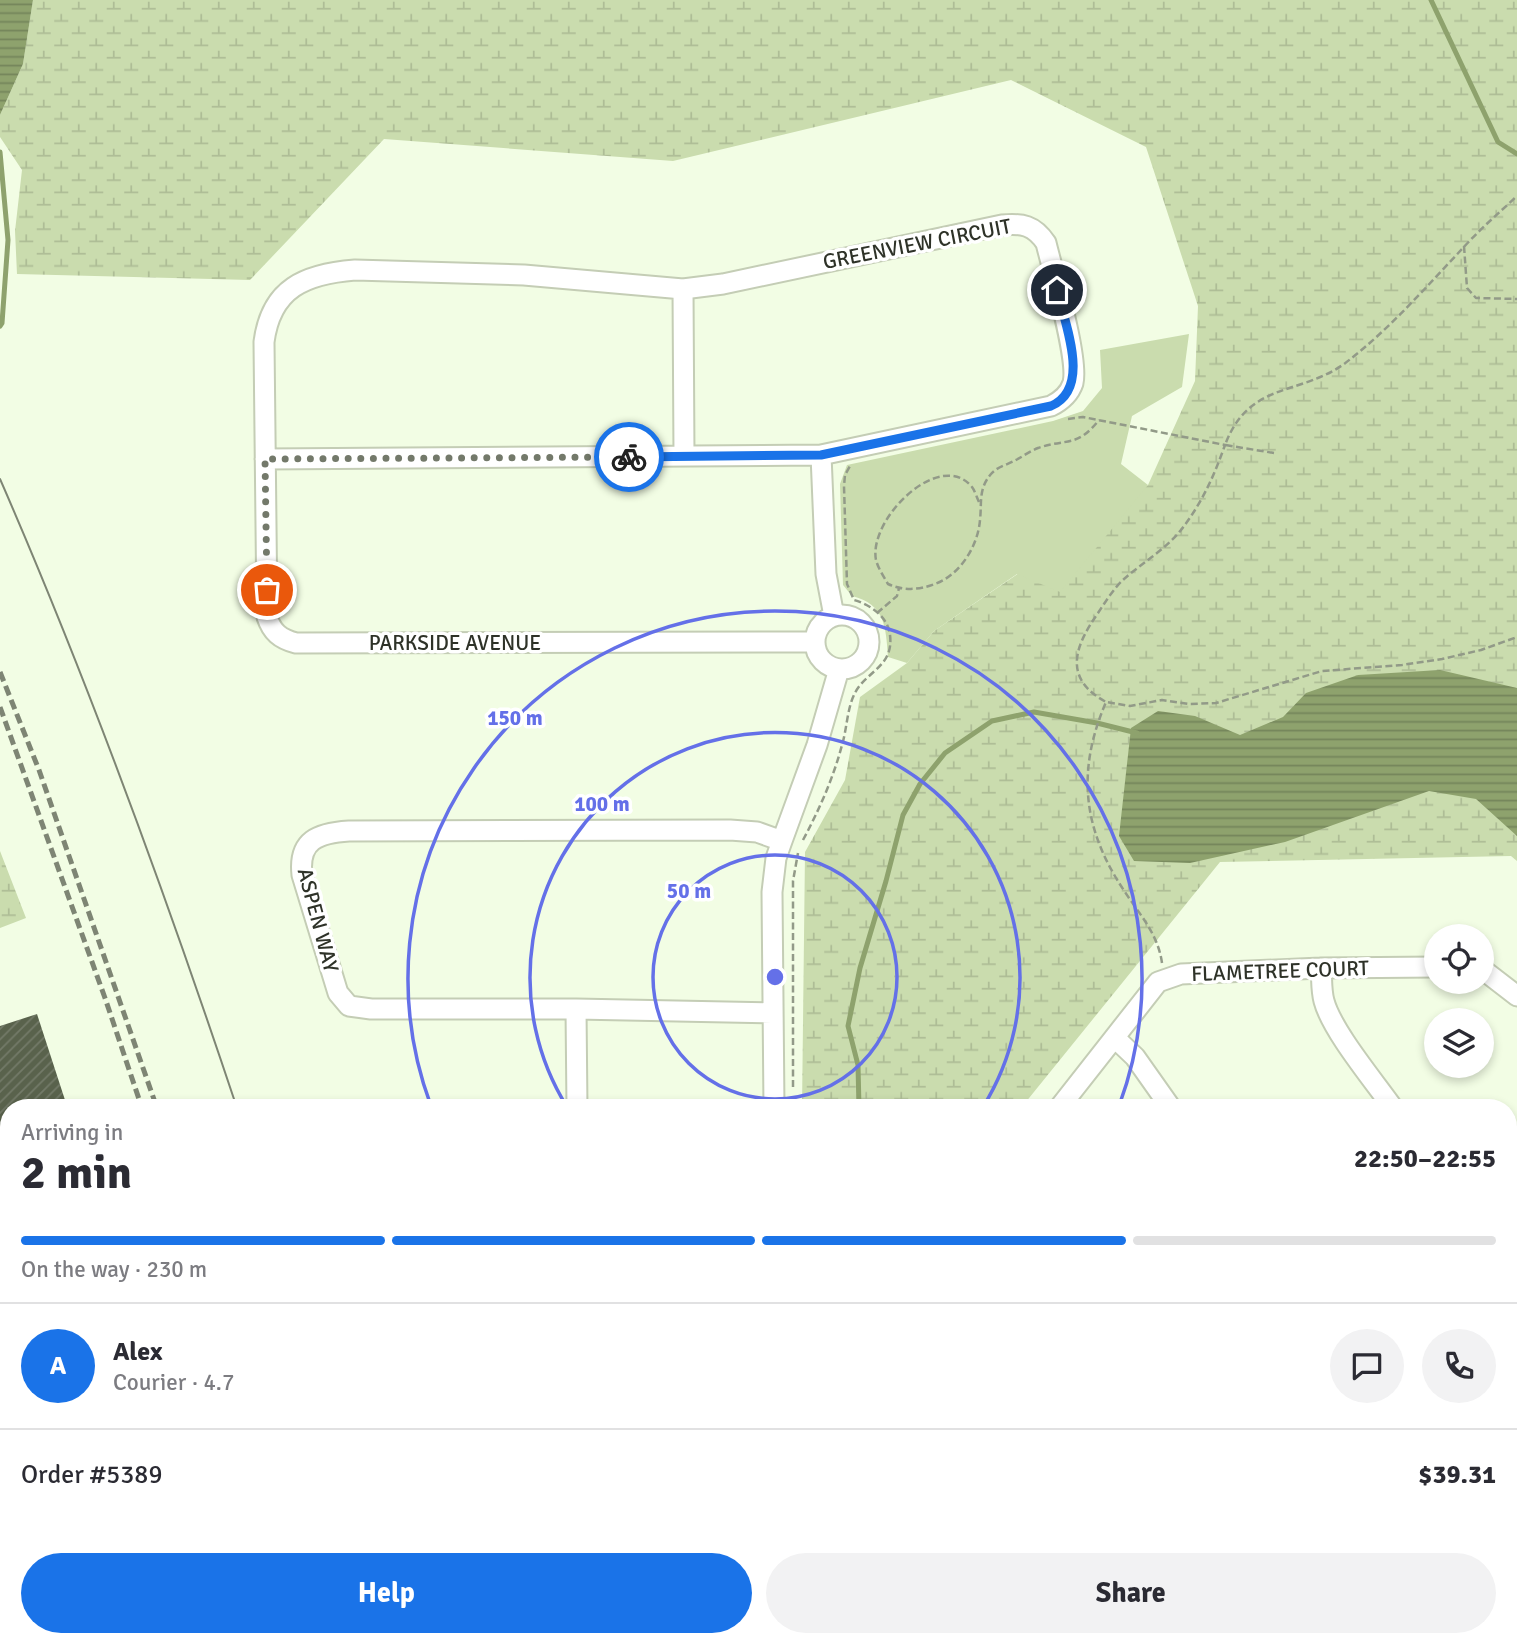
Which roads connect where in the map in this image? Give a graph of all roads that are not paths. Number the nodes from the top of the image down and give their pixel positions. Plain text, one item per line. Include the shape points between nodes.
1 (683, 289) junction
2 (821, 455) junction
3 (684, 456) junction
4 (265, 459) junction
5 (834, 616) junction
6 (815, 642) junction
7 (839, 669) junction
8 (782, 841) junction
9 (1424, 967) edge
10 (1321, 968) junction
11 (1494, 978) edge
12 (1517, 996) edge
13 (576, 1009) junction
14 (772, 1013) junction
15 (1115, 1038) junction
16 (577, 1099) edge
17 (774, 1099) edge
18 (1066, 1099) edge
19 (1165, 1099) edge
20 (1387, 1099) edge

1 - 2 street, GREENVIEW CIRCUIT via 1002,225 1026,224 1041,234 1073,362 1067,396 1051,406
1 - 3 street
1 - 4 street, GREENVIEW CIRCUIT via 464,272 355,270 312,277 282,296 266,323
2 - 3 street, GREENVIEW CIRCUIT
2 - 5 street via 826,574
3 - 4 street, GREENVIEW CIRCUIT
4 - 6 street, PARKSIDE AVENUE via 267,617 284,640
5 - 6 street via 820,626
5 - 7 street via 859,621 869,636 863,660
6 - 7 street via 821,660
7 - 8 street
8 - 13 street, ASPEN WAY via 757,832 730,830 349,831 328,832 307,844 302,853 302,875 338,993 349,1006
8 - 14 street via 772,892
9 - 10 street, FLAMETREE COURT
10 - 15 street, FLAMETREE COURT via 1181,974 1158,982
10 - 20 street via 1329,1013
11 - 12 street
13 - 14 street, ASPEN WAY
13 - 16 street
14 - 17 street
15 - 18 street, FLAMETREE COURT
15 - 19 street via 1135,1057

